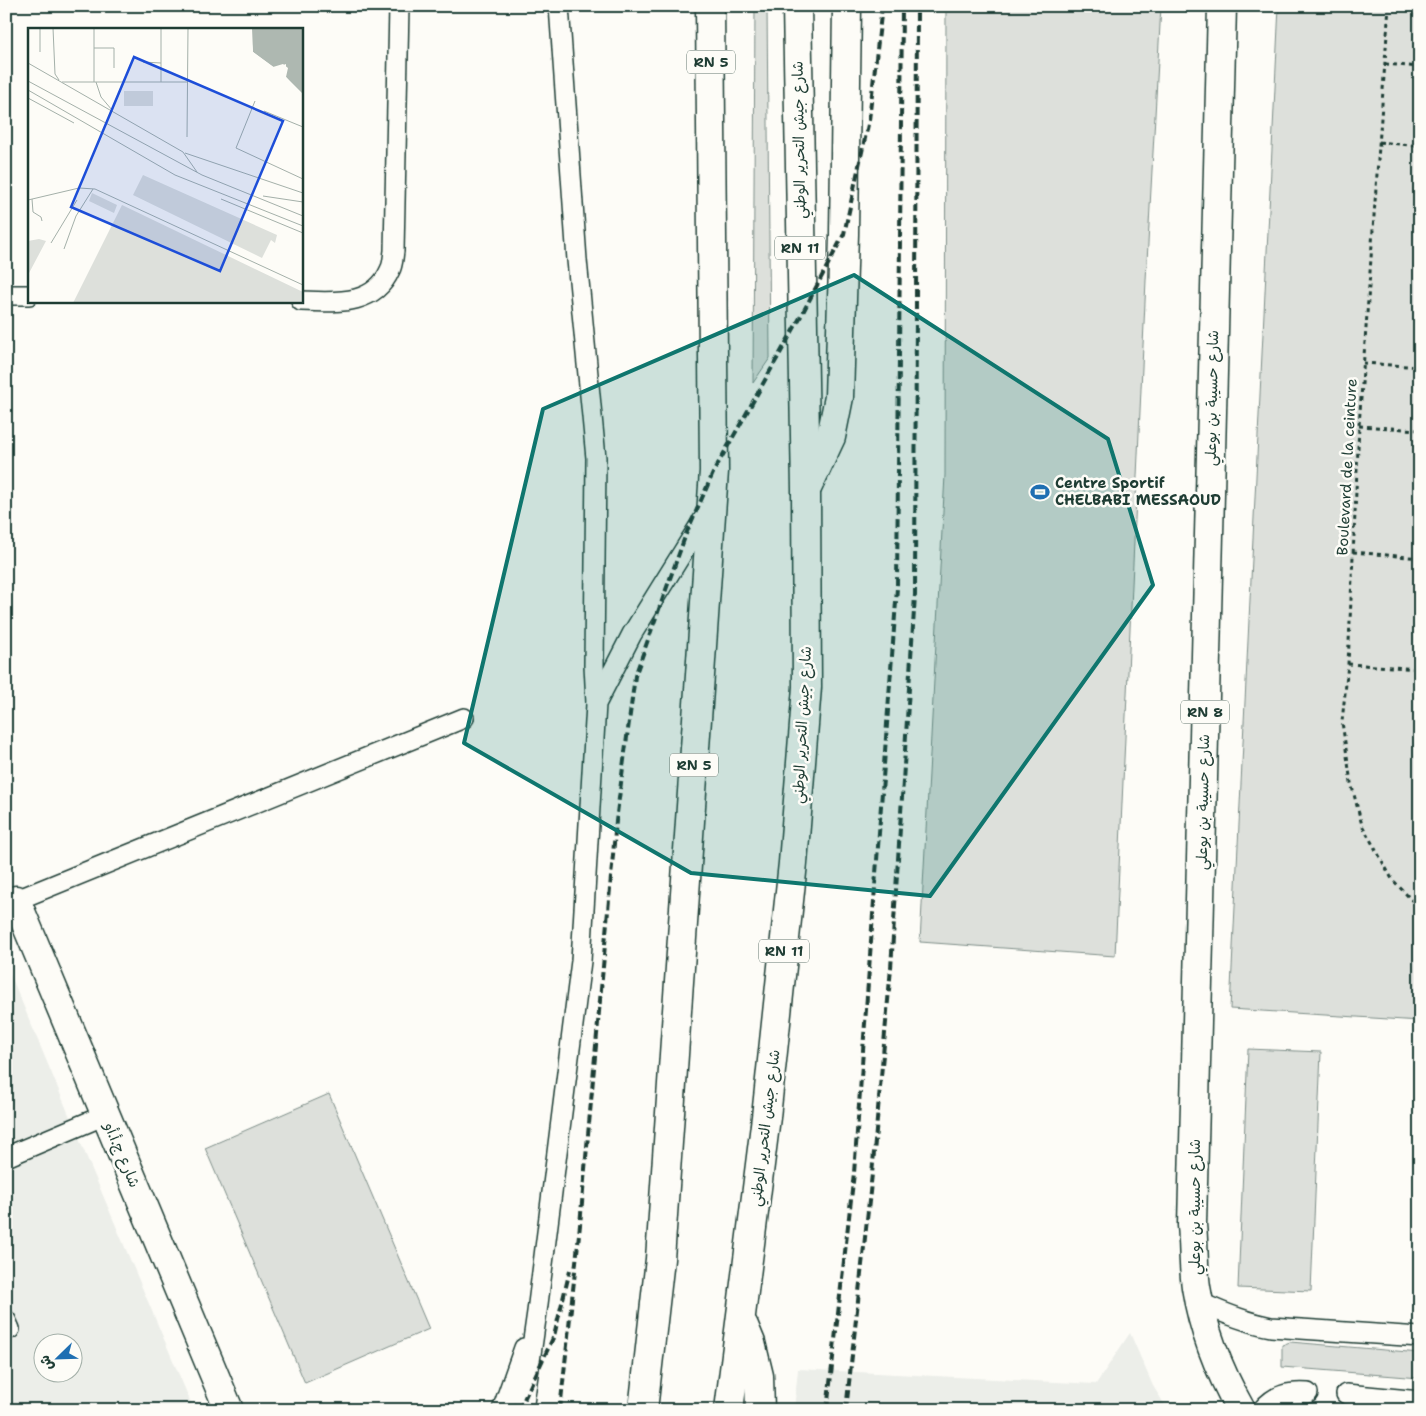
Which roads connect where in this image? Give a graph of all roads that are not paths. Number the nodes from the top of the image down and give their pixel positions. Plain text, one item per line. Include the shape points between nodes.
1 (399, 6) edge
2 (559, 6) edge
3 (693, 6) edge
4 (710, 6) edge
5 (797, 6) edge
6 (847, 6) edge
7 (1222, 6) edge
8 (712, 118) junction
9 (6, 295) edge
10 (28, 295) edge
11 (302, 301) edge
12 (806, 489) junction
13 (711, 507) junction
14 (596, 704) junction
15 (464, 718) dead end
16 (11, 902) edge
17 (106, 1115) junction
18 (6, 1157) edge
19 (1199, 1302) junction
20 (537, 1312) junction
21 (742, 1321) junction
22 (1420, 1337) edge
23 (1308, 1393) dead end
24 (1346, 1394) dead end
25 (1420, 1401) edge
26 (229, 1410) edge
27 (502, 1410) edge
28 (523, 1410) edge
29 (643, 1410) edge
30 (729, 1410) edge
31 (760, 1410) edge
32 (1241, 1410) edge
33 (1262, 1410) edge

1 - 11 lane via 394,251 390,270 378,288 362,298 340,302
2 - 14 lane via 577,260 596,458
3 - 8 main road
4 - 8 main road, RN 5
5 - 12 main road, شارع جيش التحرير الوطني / RN 11
6 - 12 main road via 839,397 831,437
7 - 19 main road, شارع حسيبة بن بوعلي / RN 8 via 1192,1225
8 - 13 main road, RN 5 via 714,471
9 - 10 lane
12 - 21 main road, شارع جيش التحرير الوطني / RN 11 via 807,687 798,805
13 - 14 lane via 632,634
13 - 29 main road, RN 5 via 660,1259
14 - 20 lane via 581,961
15 - 16 lane
16 - 17 main road, شارع ج.أ.أو
17 - 18 lane
17 - 26 main road, شارع ج.أ.أو
19 - 22 lane via 1228,1316 1271,1327
19 - 32 main road, شارع حسيبة بن بوعلي / RN 8 via 1216,1359
20 - 27 lane
20 - 28 lane
21 - 30 main road, شارع جيش التحرير الوطني / RN 11
21 - 31 main road via 759,1376
23 - 33 lane via 1289,1392
24 - 25 lane

